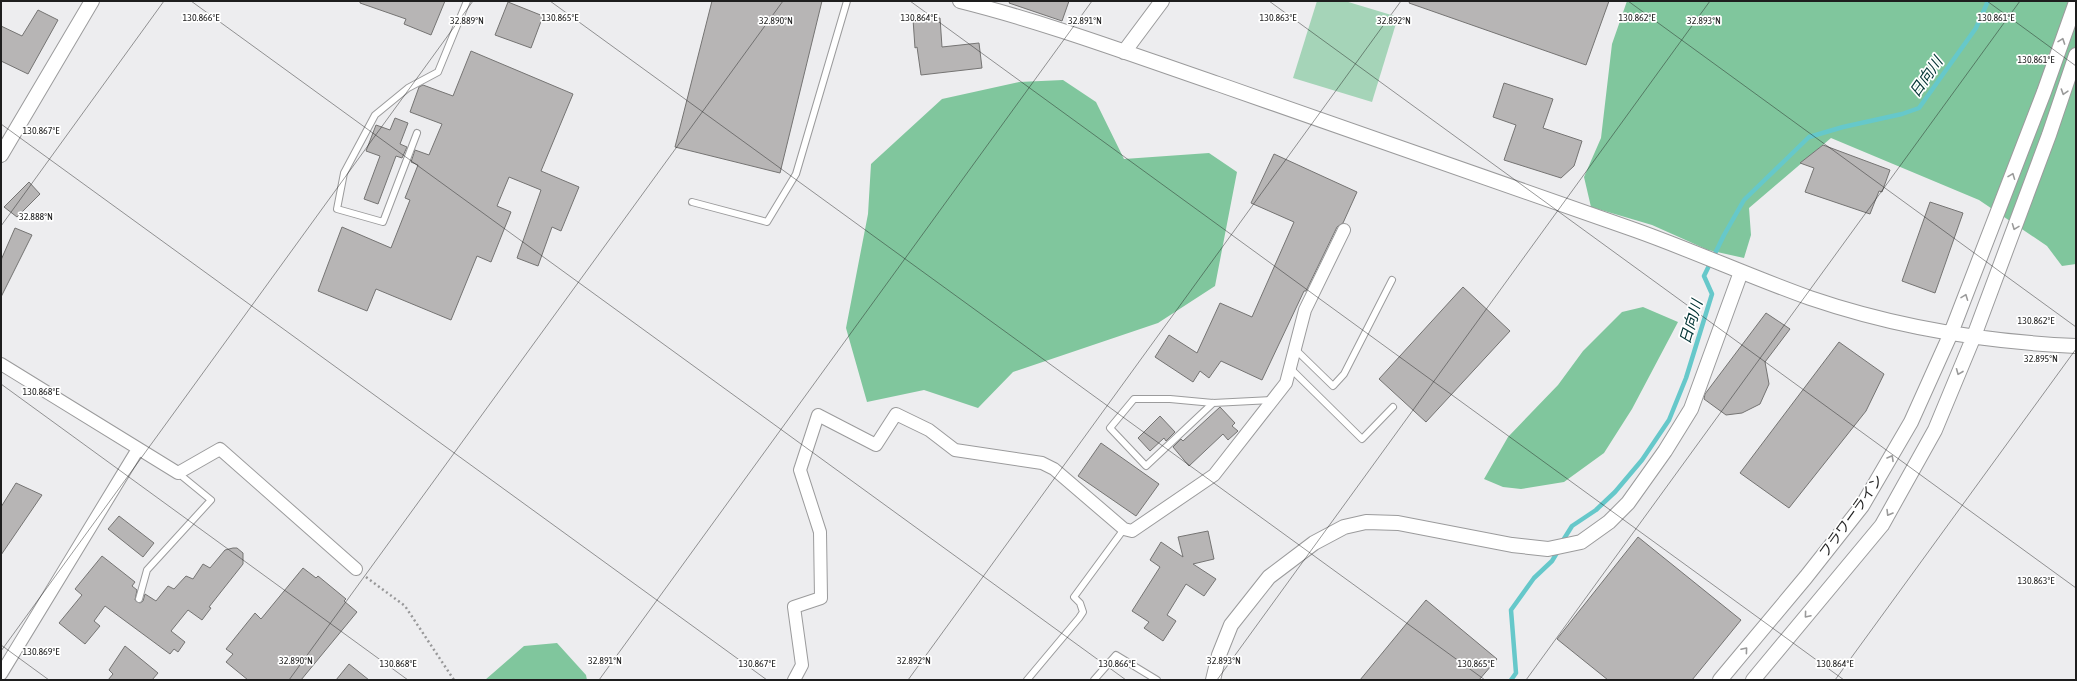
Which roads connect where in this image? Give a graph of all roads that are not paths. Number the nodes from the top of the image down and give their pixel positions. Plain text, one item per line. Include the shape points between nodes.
1 (92, 1) edge
2 (467, 1) edge
3 (847, 1) edge
4 (960, 1) edge
5 (1162, 1) edge
6 (2076, 2) edge
7 (1124, 52) junction
8 (2076, 55) edge
9 (417, 133) dead end
10 (1, 155) edge
11 (692, 202) dead end
12 (1344, 230) dead end
13 (1742, 272) junction
14 (1392, 280) dead end
15 (1950, 333) junction
16 (1974, 336) junction
17 (2076, 346) edge
18 (1295, 349) junction
19 (1, 364) edge
20 (1290, 368) junction
21 (1274, 400) junction
22 (1213, 403) junction
23 (1393, 407) dead end
24 (138, 448) junction
25 (178, 473) junction
26 (1124, 529) junction
27 (356, 569) road end
28 (139, 599) dead end
29 (1, 674) edge
30 (794, 680) edge
31 (1027, 680) edge
32 (1094, 680) edge
33 (1156, 680) edge
34 (1213, 680) edge
35 (1720, 680) edge
36 (1753, 680) edge

1 - 10 street
2 - 9 lane via 438,72 408,88 375,115 344,173 337,209 383,222
3 - 11 lane via 796,174 768,222
4 - 7 street via 999,11
5 - 7 street
15 -> 6 street, フラワーライン via 2044,92
7 - 13 street via 1365,134 1640,232
8 -> 16 street, フラワーライン
12 - 18 street via 1305,310
13 - 15 street via 1812,298
13 - 34 street via 1691,409 1628,503 1609,522 1581,542 1548,549 1512,545 1398,523 1366,522 1344,527 1314,543 1269,576 1231,625 1219,655
14 - 18 lane via 1344,374 1333,386
15 - 16 street
35 -> 15 street, フラワーライン via 1862,506 1911,422
16 - 17 street
16 -> 36 street, フラワーライン via 1935,430 1882,524
18 - 20 street
19 - 24 street
20 - 21 street via 1286,383
20 - 23 lane via 1362,439
21 - 22 lane
21 - 26 street via 1214,475 1132,530
22 - 22 lane via 1146,466 1110,428 1134,399
24 - 25 street
24 - 29 street
25 - 27 street via 220,449
25 - 28 lane via 211,500 147,570
26 - 30 street via 1054,468 1042,463 955,450 929,430 896,414 876,445 818,415 800,470 820,532 821,598 794,607 802,665
26 - 31 lane via 1074,597 1080,603 1083,612
32 - 33 lane via 1116,655

